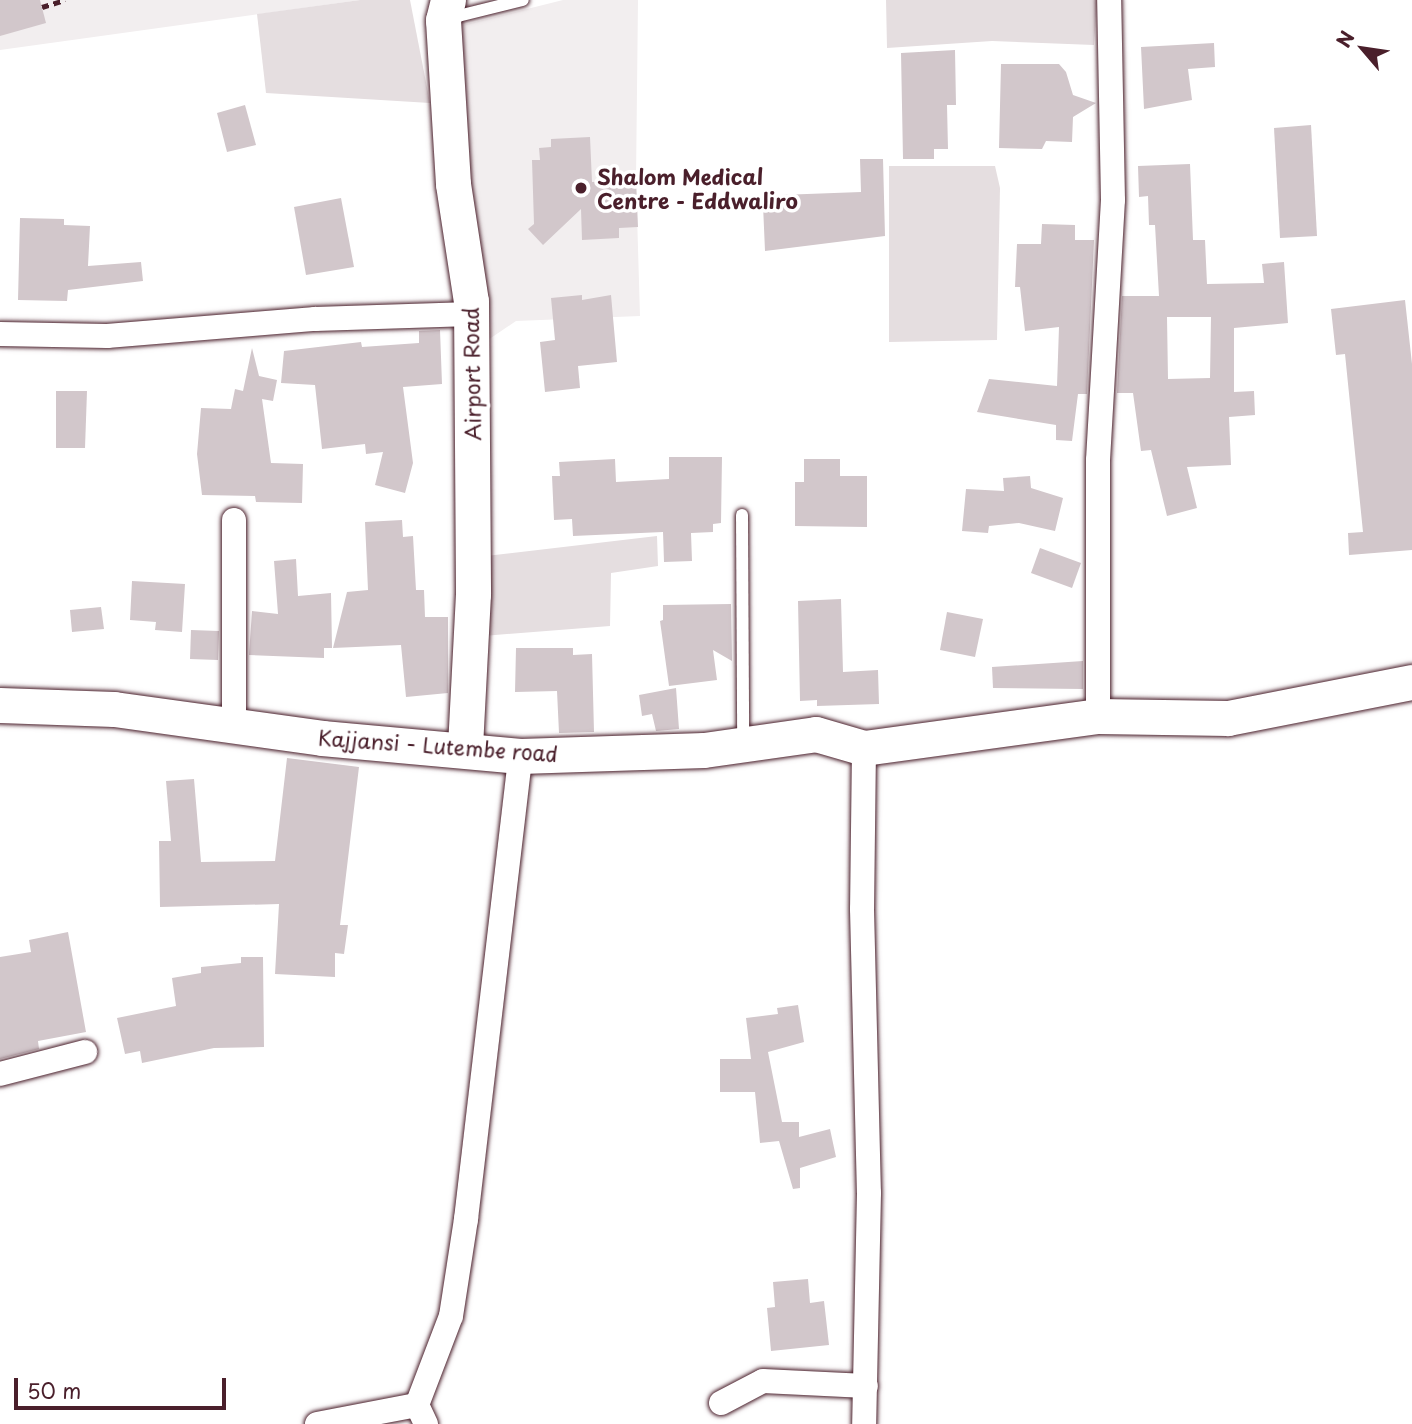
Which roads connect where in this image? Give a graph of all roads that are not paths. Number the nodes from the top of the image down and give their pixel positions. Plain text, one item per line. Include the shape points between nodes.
1 (523, 0) edge
2 (1109, 0) edge
3 (445, 10) edge
4 (471, 314) junction
5 (0, 334) edge
6 (742, 514) dead end
7 (233, 520) dead end
8 (1412, 682) edge
9 (0, 705) edge
10 (1098, 716) junction
11 (234, 726) junction
12 (743, 744) junction
13 (863, 748) junction
14 (465, 749) junction
15 (520, 756) junction
16 (85, 1052) dead end
17 (0, 1074) edge
18 (866, 1387) junction
19 (721, 1403) dead end
20 (421, 1415) edge
21 (317, 1424) edge
22 (864, 1424) edge

1 - 3 lane
2 - 10 street via 1113,200 1098,460
3 - 4 street, Airport Road via 453,184
4 - 5 street via 315,319 107,336
4 - 14 street, Airport Road via 473,594
6 - 12 lane
7 - 11 street
8 - 10 street, Kajjansi - Lutembe road via 1228,718
9 - 11 street, Kajjansi - Lutembe road via 114,709
10 - 13 street, Kajjansi - Lutembe road
11 - 14 street, Kajjansi - Lutembe road
12 - 13 street, Kajjansi - Lutembe road via 816,734
12 - 15 street, Kajjansi - Lutembe road via 704,750
13 - 18 street via 869,1179
14 - 15 street, Kajjansi - Lutembe road
15 - 20 street via 451,1316
16 - 17 street
18 - 19 street via 763,1381
18 - 22 street
20 - 21 street

